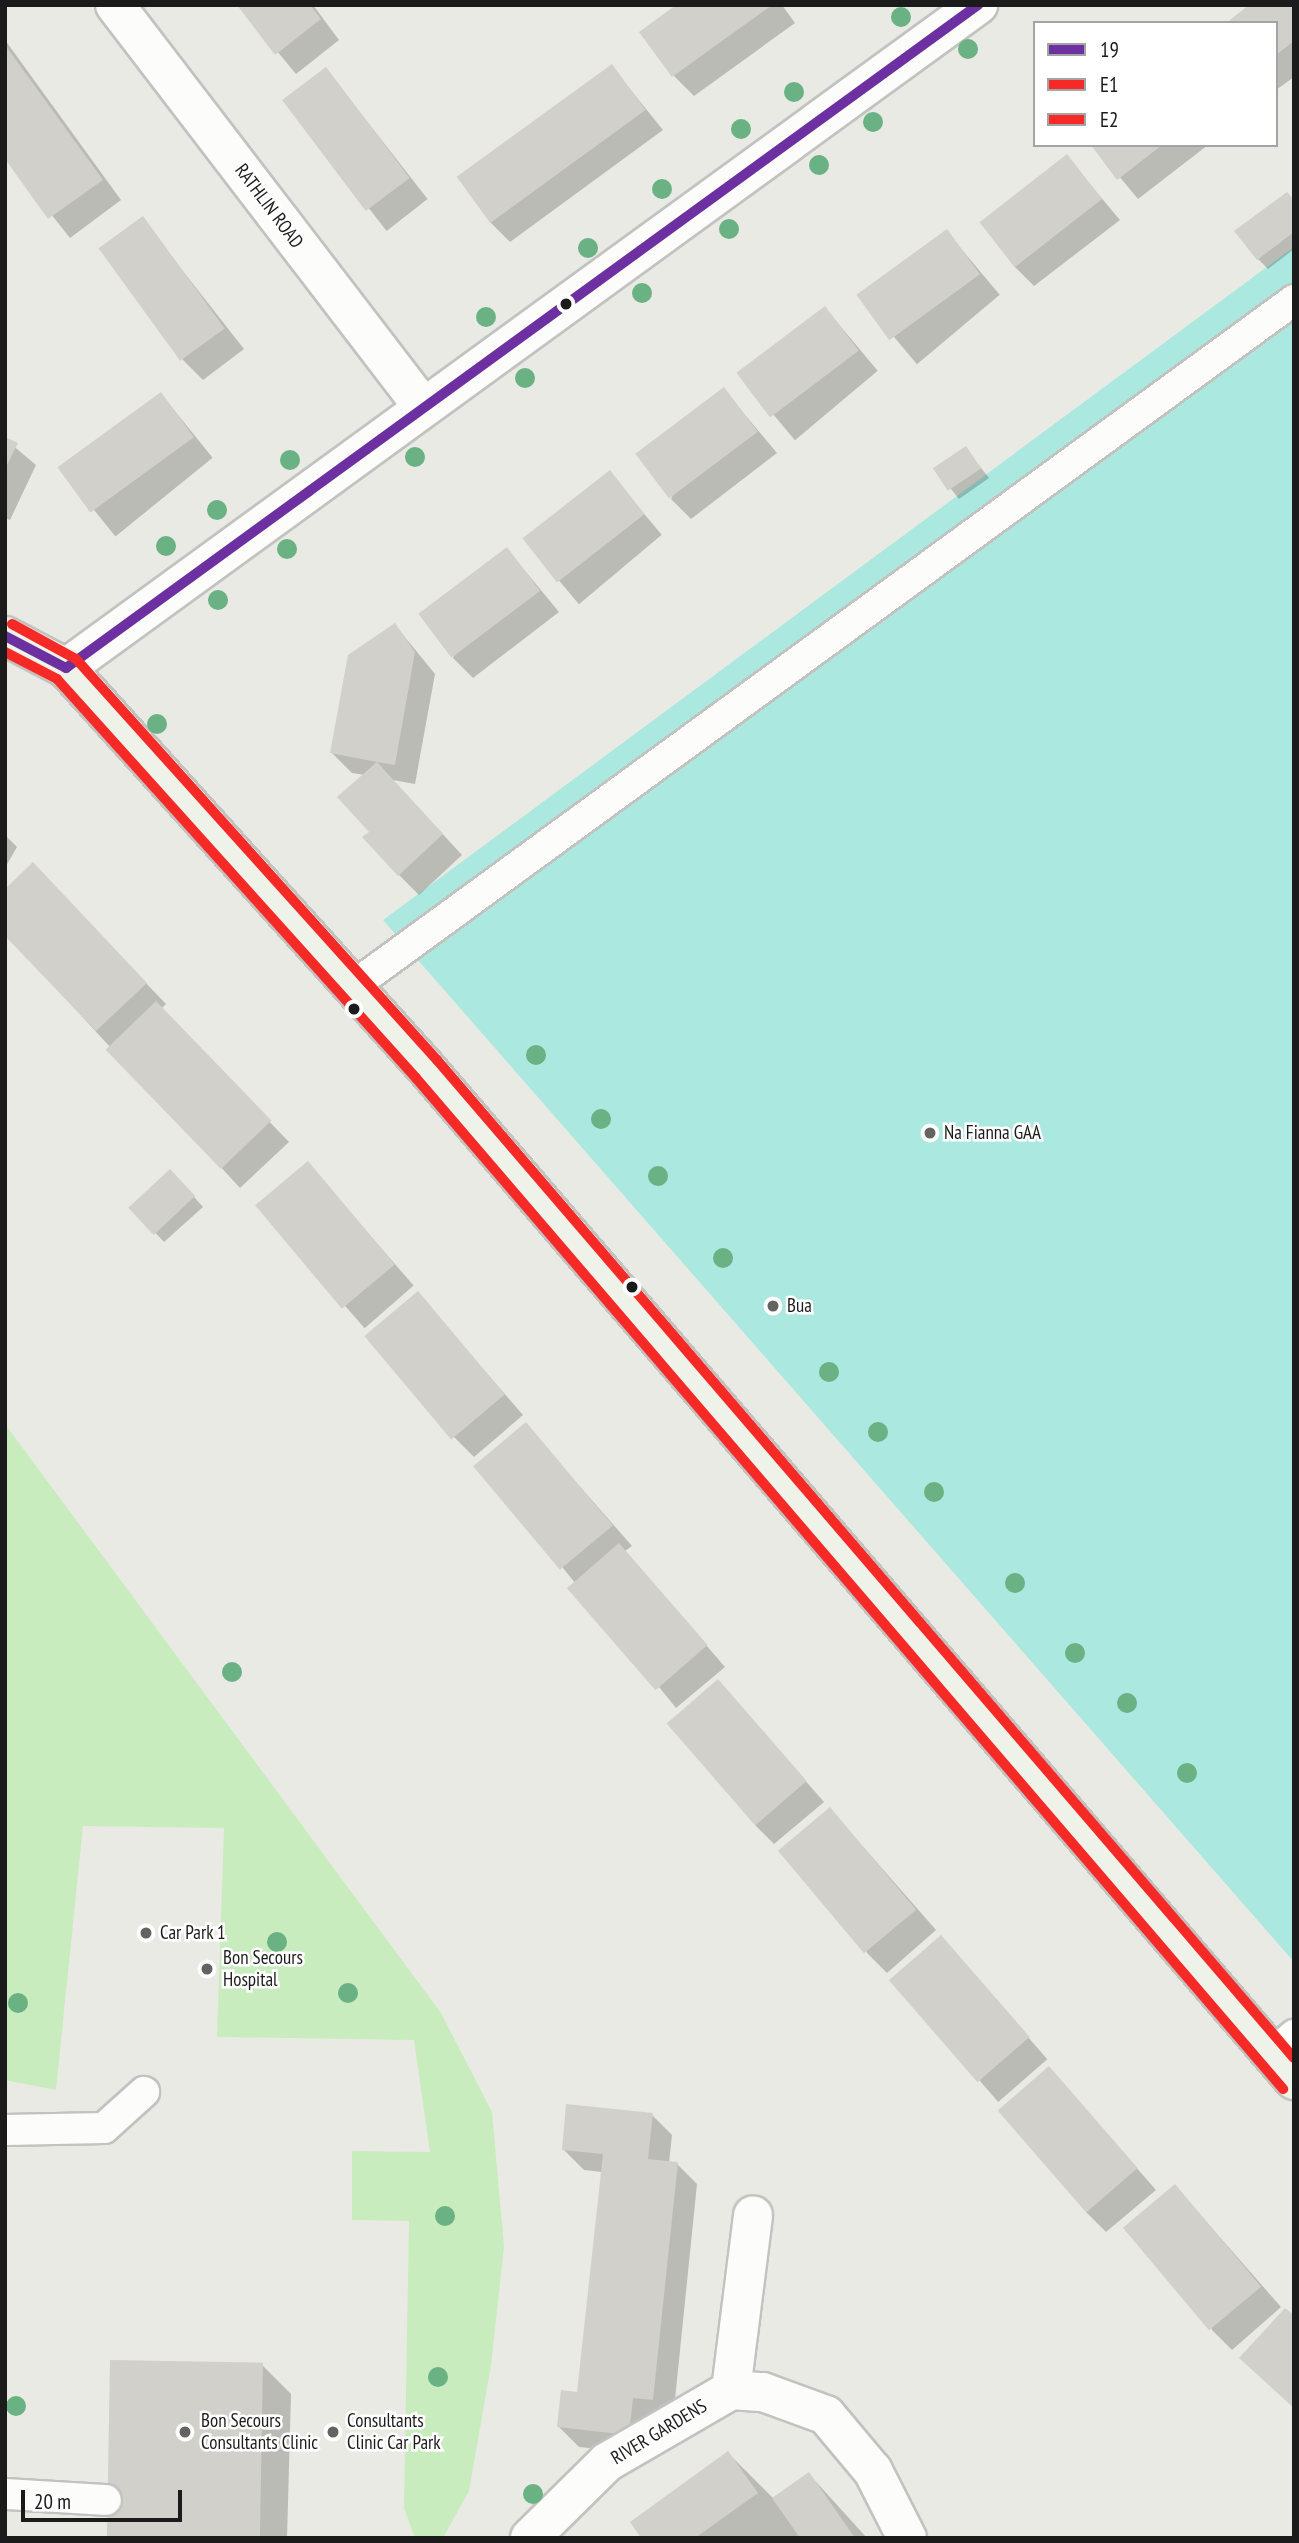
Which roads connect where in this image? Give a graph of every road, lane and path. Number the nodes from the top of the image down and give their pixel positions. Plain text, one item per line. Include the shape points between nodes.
1 (115, 5) edge
2 (978, 5) edge
3 (1294, 300) edge
4 (423, 407) junction
5 (5, 636) edge
6 (66, 668) junction
7 (352, 987) junction
8 (1286, 2057) edge
9 (144, 2092) dead end
10 (5, 2130) edge
11 (753, 2215) dead end
12 (731, 2390) junction
13 (5, 2494) edge
14 (106, 2500) dead end
15 (530, 2538) edge
16 (907, 2538) edge

1 - 4 street, RATHLIN ROAD
2 - 4 street
3 - 7 lane
4 - 6 street
5 - 6 main road
6 - 7 main road
7 - 8 main road
9 - 10 lane via 104,2128
11 - 12 street
12 - 15 street, RIVER GARDENS via 607,2462
12 - 16 street via 763,2392 826,2415 873,2471
13 - 14 lane

